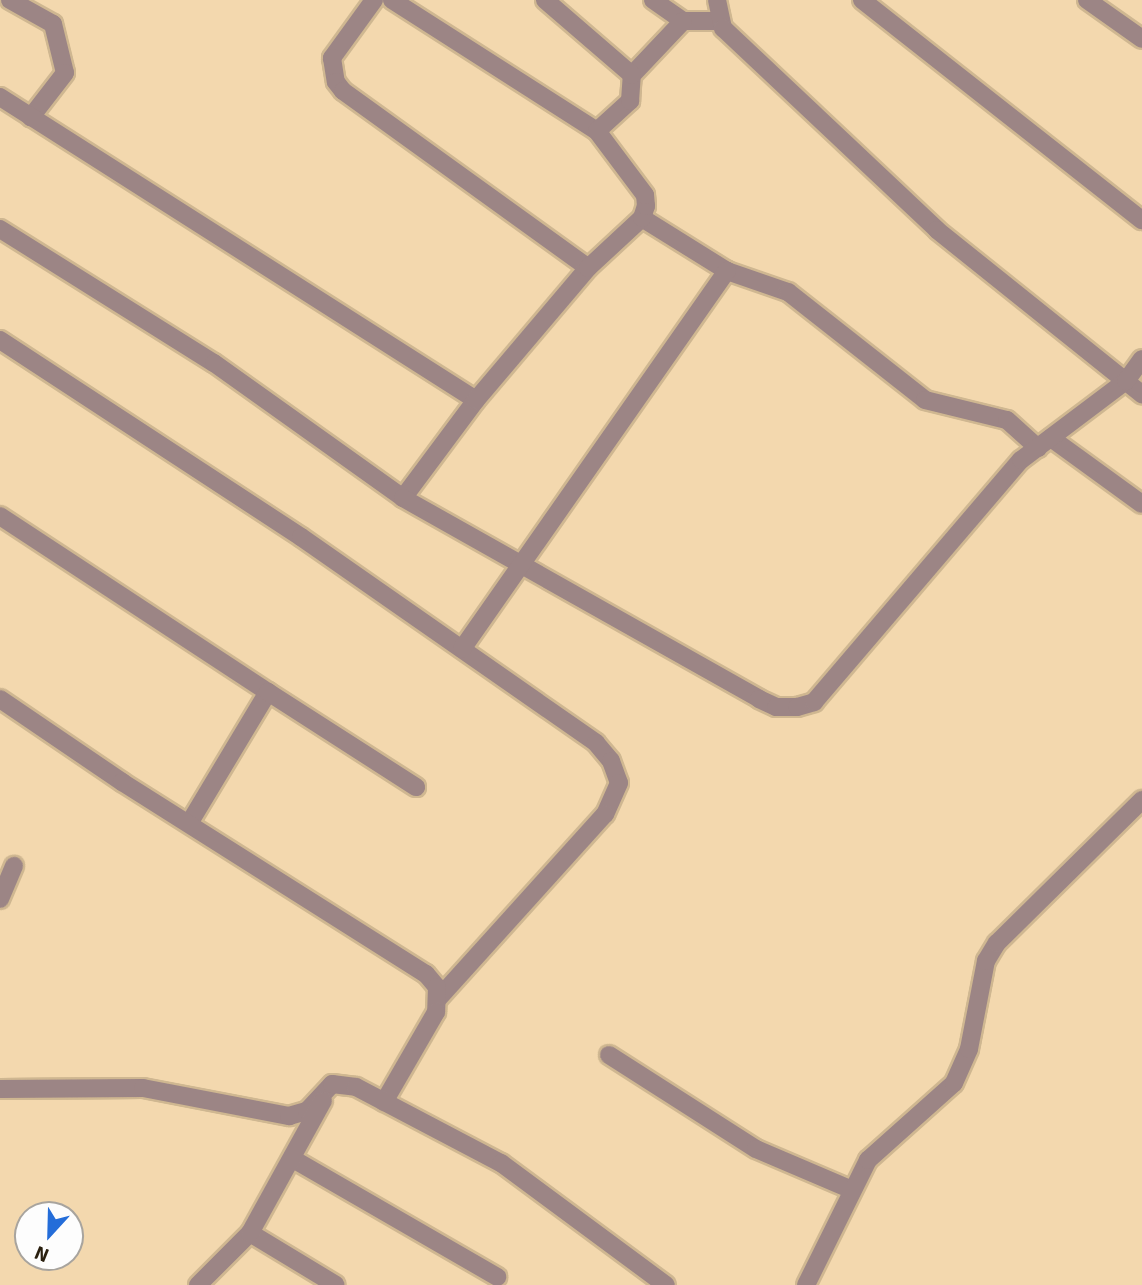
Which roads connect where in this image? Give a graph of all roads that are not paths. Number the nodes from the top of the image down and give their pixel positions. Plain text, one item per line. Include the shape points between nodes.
1 (10, 0) edge
2 (374, 0) edge
3 (393, 0) edge
4 (545, 0) edge
5 (653, 0) edge
6 (717, 0) edge
7 (862, 0) edge
8 (1087, 0) edge
9 (683, 21) junction
10 (719, 21) junction
11 (1142, 39) edge
12 (632, 75) junction
13 (0, 97) edge
14 (31, 117) junction
15 (597, 131) junction
16 (642, 218) junction
17 (1142, 220) edge
18 (0, 229) edge
19 (588, 268) junction
20 (727, 271) junction
21 (0, 340) edge
22 (1142, 359) edge
23 (1126, 381) junction
24 (1142, 394) edge
25 (476, 400) junction
26 (1044, 443) junction
27 (402, 498) junction
28 (1142, 504) edge
29 (0, 516) edge
30 (520, 564) junction
31 (462, 649) junction
32 (268, 692) junction
33 (0, 699) edge
34 (416, 787) dead end
35 (1142, 800) edge
36 (190, 822) junction
37 (15, 866) dead end
38 (0, 900) edge
39 (439, 998) junction
40 (609, 1055) dead end
41 (332, 1084) junction
42 (0, 1089) edge
43 (384, 1102) junction
44 (293, 1159) junction
45 (850, 1189) junction
46 (250, 1233) junction
47 (497, 1277) dead end
48 (198, 1285) edge
49 (336, 1285) edge
50 (666, 1285) edge
51 (806, 1285) edge

1 - 14 street via 53,24 65,73
2 - 19 street via 332,58 336,82 343,91
3 - 15 street
4 - 12 street
5 - 9 street
6 - 10 street
7 - 17 street
8 - 11 street
9 - 10 street
9 - 12 street
10 - 23 street via 937,230
12 - 15 street via 630,101
13 - 14 street
14 - 25 street
15 - 16 street via 645,195
16 - 19 street
16 - 20 street
18 - 27 street via 214,363
19 - 25 street
20 - 26 street via 789,292 925,400 1007,420
20 - 30 street
21 - 31 street via 301,537
22 - 23 street
23 - 24 street
23 - 26 street
25 - 27 street
26 - 28 street
26 - 30 street via 1021,460 814,702 797,707 776,707 759,699
27 - 30 street
29 - 32 street
30 - 31 street
31 - 39 street via 596,743 611,761 619,783 605,814
32 - 34 street
32 - 36 street
33 - 36 street
35 - 45 street via 997,943 986,961 970,1049 954,1083 868,1160
36 - 39 street via 426,974
37 - 38 street
39 - 43 street via 436,1012
40 - 45 street via 756,1149
41 - 42 street via 307,1111 289,1116 144,1088
41 - 43 street via 356,1087
41 - 44 street
43 - 50 street via 501,1163
44 - 46 street
44 - 47 street
45 - 51 street
46 - 48 street
46 - 49 street

